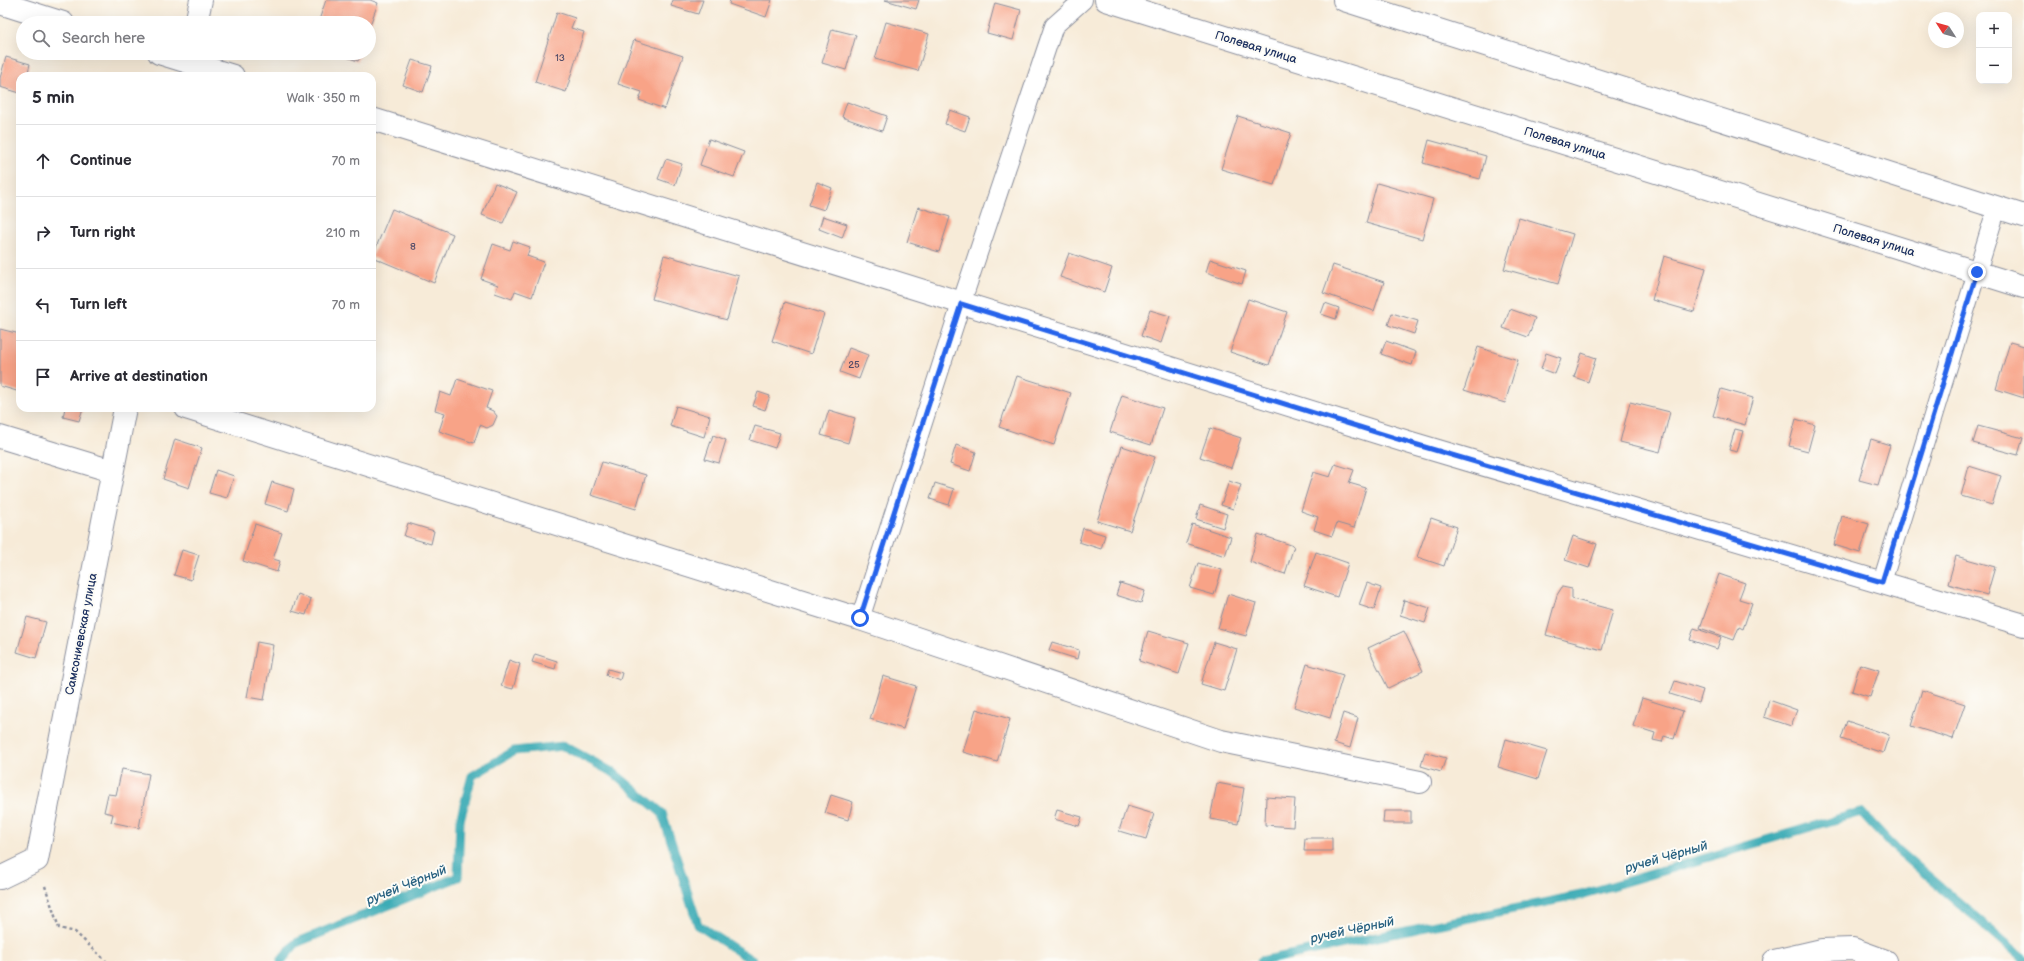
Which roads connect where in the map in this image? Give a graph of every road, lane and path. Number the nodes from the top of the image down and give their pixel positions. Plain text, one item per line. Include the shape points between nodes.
1 (201, 0) edge
2 (1083, 0) edge
3 (1106, 0) edge
4 (1344, 0) edge
5 (0, 3) edge
6 (41, 16) edge
7 (198, 16) edge
8 (177, 60) edge
9 (188, 64) edge
10 (218, 72) edge
11 (376, 121) edge
12 (1997, 207) junction
13 (2024, 216) edge
14 (1977, 272) junction
15 (2024, 288) edge
16 (961, 304) junction
17 (124, 412) edge
18 (199, 412) edge
19 (0, 437) edge
20 (112, 471) junction
21 (1882, 582) junction
22 (860, 618) junction
23 (2024, 625) edge
24 (1420, 782) dead end
25 (37, 860) junction
26 (0, 878) edge
27 (106, 961) edge
28 (1774, 961) edge
29 (1886, 961) edge

1 - 7 street
2 - 16 lane via 1054,26
3 - 14 street, Полевая улица
4 - 12 street
5 - 6 street
8 - 9 street
9 - 10 street
11 - 16 street
12 - 13 street
12 - 14 lane
14 - 15 street, Полевая улица
14 - 21 lane
16 - 21 street via 1419,445
16 - 22 lane
17 - 20 street, Самсониевская улица
18 - 22 street
19 - 20 street
20 - 25 street, Самсониевская улица
21 - 23 street
22 - 24 street via 1221,741
25 - 26 street
25 - 27 path via 59,928 75,932
28 - 29 street via 1822,950 1853,949

